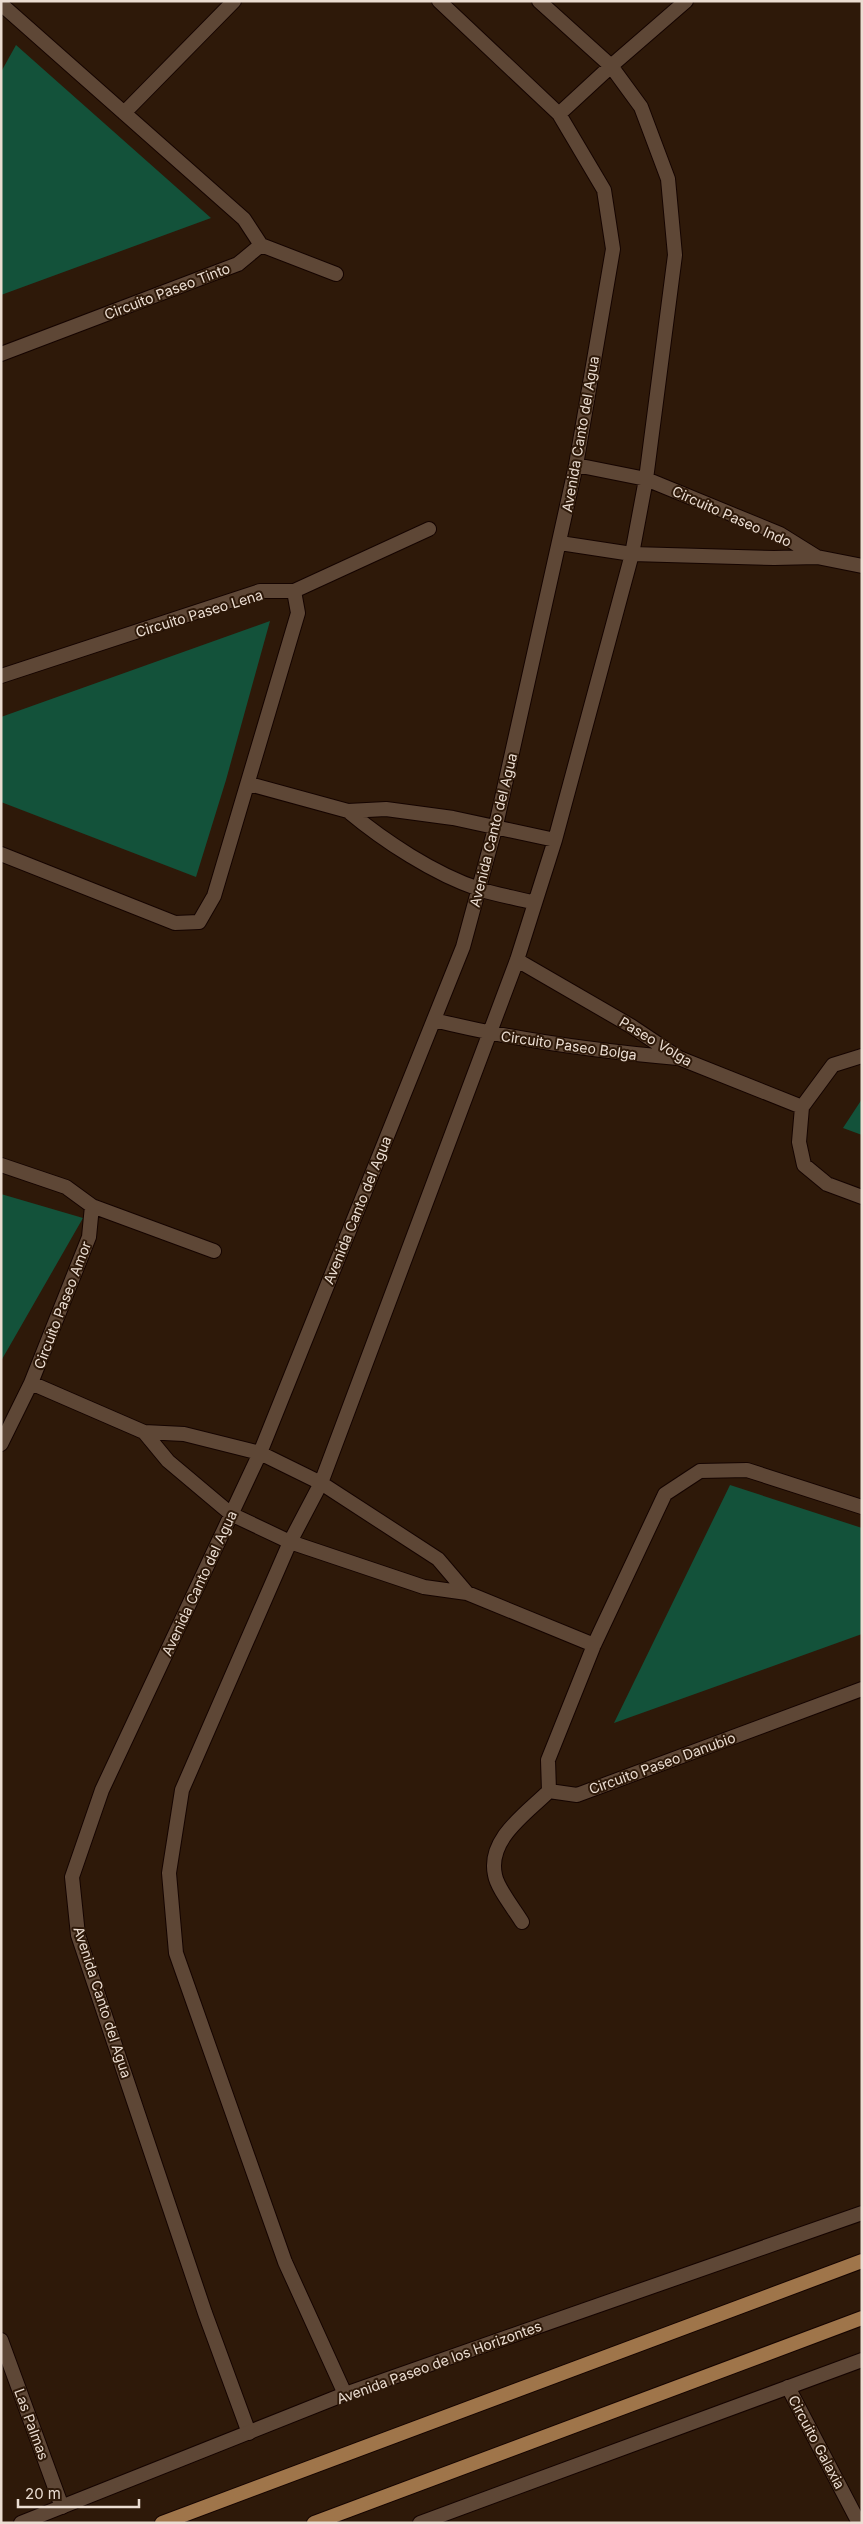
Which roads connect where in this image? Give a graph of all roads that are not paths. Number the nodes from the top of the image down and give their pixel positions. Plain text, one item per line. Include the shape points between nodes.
1 (234, 1) edge
2 (439, 1) edge
3 (539, 1) edge
4 (686, 1) edge
5 (1, 4) edge
6 (611, 66) junction
7 (124, 113) junction
8 (559, 114) junction
9 (261, 245) junction
10 (336, 274) dead end
11 (1, 354) edge
12 (576, 465) junction
13 (646, 479) junction
14 (429, 529) dead end
15 (560, 543) junction
16 (632, 554) junction
17 (817, 557) junction
18 (862, 566) edge
19 (294, 591) junction
20 (1, 676) edge
21 (249, 784) junction
22 (348, 811) junction
23 (496, 826) junction
24 (556, 840) junction
25 (1, 854) edge
26 (479, 889) junction
27 (535, 903) junction
28 (517, 960) junction
29 (434, 1020) junction
30 (490, 1034) junction
31 (862, 1056) edge
32 (679, 1058) junction
33 (802, 1107) junction
34 (1, 1165) edge
35 (862, 1198) edge
36 (92, 1206) junction
37 (214, 1252) dead end
38 (31, 1383) junction
39 (144, 1432) junction
40 (1, 1444) edge
41 (260, 1453) junction
42 (321, 1483) junction
43 (862, 1507) edge
44 (231, 1514) junction
45 (290, 1542) junction
46 (467, 1593) junction
47 (594, 1645) junction
48 (862, 1689) edge
49 (549, 1791) junction
50 (522, 1922) dead end
51 (862, 2213) edge
52 (862, 2261) edge
53 (862, 2318) edge
54 (1, 2340) edge
55 (862, 2360) edge
56 (788, 2388) junction
57 (346, 2394) junction
58 (249, 2433) junction
59 (62, 2507) junction
60 (21, 2523) edge
61 (162, 2523) edge
62 (314, 2523) edge
63 (420, 2523) edge
64 (859, 2523) edge

1 - 7 street
2 - 8 street, Avenida Canto del Agua
3 - 6 street
4 - 6 street
5 - 7 street
6 - 8 street
6 - 13 street via 641,107 668,179 674,236 675,255
7 - 9 street via 244,219
8 - 12 street, Avenida Canto del Agua via 604,190 613,249
9 - 10 street
9 - 11 street, Circuito Paseo Tinto via 238,264
12 - 13 street, Circuito Paseo Indo
12 - 15 street, Avenida Canto del Agua
13 - 16 street
13 - 17 street, Circuito Paseo Indo via 780,534
14 - 19 street
15 - 16 street, Circuito Paseo Indo
15 - 23 street, Avenida Canto del Agua
16 - 17 street, Circuito Paseo Indo
16 - 24 street
17 - 18 street, Circuito Paseo Indo
19 - 20 street, Circuito Paseo Lena via 260,591
19 - 21 street via 298,613
21 - 22 street
21 - 25 street via 214,896 199,922 175,923
22 - 23 street via 386,809
22 - 26 street via 376,834 443,873
23 - 24 street
23 - 26 street, Avenida Canto del Agua
24 - 27 street
26 - 27 street
26 - 29 street, Avenida Canto del Agua via 463,947
27 - 28 street
28 - 30 street
28 - 32 street, Paseo Volga via 631,1026
29 - 30 street, Circuito Paseo Bolga
29 - 41 street, Avenida Canto del Agua
30 - 32 street, Circuito Paseo Bolga
30 - 42 street
31 - 33 street via 833,1065
32 - 33 street, Paseo Volga
33 - 35 street via 799,1142 804,1165 828,1184
34 - 36 street via 66,1187
36 - 37 street
36 - 38 street, Circuito Paseo Amor via 89,1237
38 - 39 street, Circuito Paseo Amor
38 - 40 street, Circuito Paseo Amor
39 - 41 street, Circuito Paseo Amor via 184,1434
39 - 44 street, Circuito Paseo Amor via 168,1461
41 - 42 street
41 - 44 street, Avenida Canto del Agua
42 - 45 street
42 - 46 street via 438,1559
43 - 47 street via 747,1470 700,1471 665,1494
44 - 45 street
44 - 58 street, Avenida Canto del Agua via 102,1790 72,1877 78,1935 205,2314
45 - 46 street via 424,1587
45 - 57 street via 182,1790 169,1873 176,1953 285,2262
46 - 47 street
47 - 49 street via 548,1760
48 - 49 street, Circuito Paseo Danubio via 577,1795
49 - 50 street via 505,1834 493,1853 495,1876
51 - 57 street, Avenida Paseo de los Horizontes
52 - 61 main road
53 - 62 main road
54 - 59 street, Las Palmas
55 - 56 street
56 - 63 street
56 - 64 street, Circuito Galaxia
57 - 58 street, Avenida Paseo de los Horizontes
58 - 59 street, Avenida Paseo de los Horizontes
59 - 60 street, Avenida Paseo de los Horizontes

